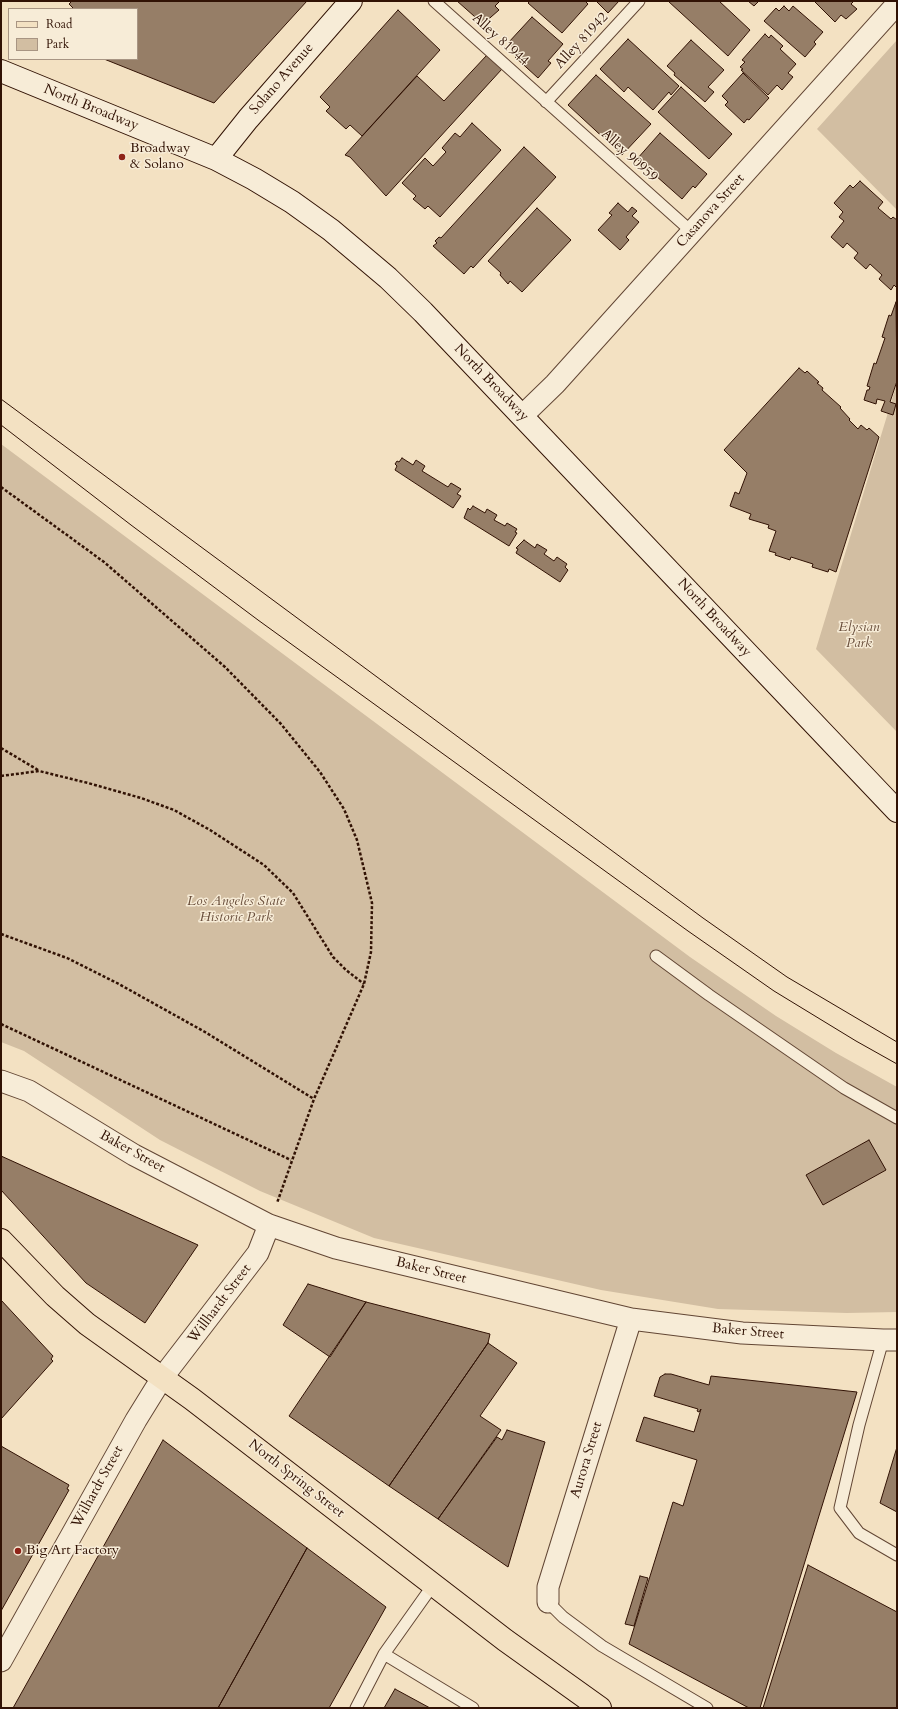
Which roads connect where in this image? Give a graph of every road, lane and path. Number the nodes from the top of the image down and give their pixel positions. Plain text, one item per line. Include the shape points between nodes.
1 (351, 1) edge
2 (434, 1) edge
3 (639, 1) edge
4 (897, 4) edge
5 (1, 71) edge
6 (546, 102) junction
7 (216, 159) junction
8 (692, 232) junction
9 (522, 416) junction
10 (1, 487) edge
11 (1, 748) edge
12 (39, 771) junction
13 (1, 776) edge
14 (897, 811) edge
15 (1, 934) edge
16 (656, 956) dead end
17 (364, 984) junction
18 (1, 1024) edge
19 (1, 1081) edge
20 (314, 1100) junction
21 (897, 1118) edge
22 (291, 1160) junction
23 (269, 1225) junction
24 (1, 1240) edge
25 (631, 1319) junction
26 (890, 1340) edge
27 (162, 1378) junction
28 (897, 1555) edge
29 (433, 1585) junction
30 (548, 1602) joint
31 (384, 1654) junction
32 (1, 1661) edge
33 (356, 1708) edge
34 (473, 1708) edge
35 (600, 1708) edge
36 (707, 1708) edge

1 - 7 main road, Solano Avenue
2 - 6 lane, Alley 81944
3 - 6 lane, Alley 81942
4 - 8 street, Casanova Street
5 - 7 main road, North Broadway
6 - 8 lane, Alley 90959
7 - 9 main road, North Broadway via 254,178 292,202 377,268 423,312
8 - 9 street, Casanova Street via 555,384
9 - 14 main road, North Broadway
10 - 17 path via 104,562 225,667 280,724 320,772 344,809 357,840 372,902 371,952
11 - 12 path
12 - 13 path
12 - 17 path via 141,798 174,810 264,865 293,893 333,957
15 - 20 path via 67,958 117,983 205,1032
16 - 21 lane via 844,1088
17 - 20 path
18 - 22 path
19 - 23 street, Baker Street via 29,1091 134,1155
20 - 22 path
22 - 23 path
23 - 25 street, Baker Street via 336,1248
23 - 27 street, Willhardt Street via 258,1253
24 - 27 main road, North Spring Street via 55,1296 87,1324
25 - 26 street, Baker Street via 742,1333
25 - 30 street, Aurora Street via 548,1587
26 - 28 lane via 859,1425 840,1508 859,1533
27 - 29 main road, North Spring Street
27 - 32 street, Wilhardt Street
29 - 31 lane
29 - 35 main road, North Spring Street
30 - 36 lane via 563,1617 602,1646
31 - 33 lane
31 - 34 lane

